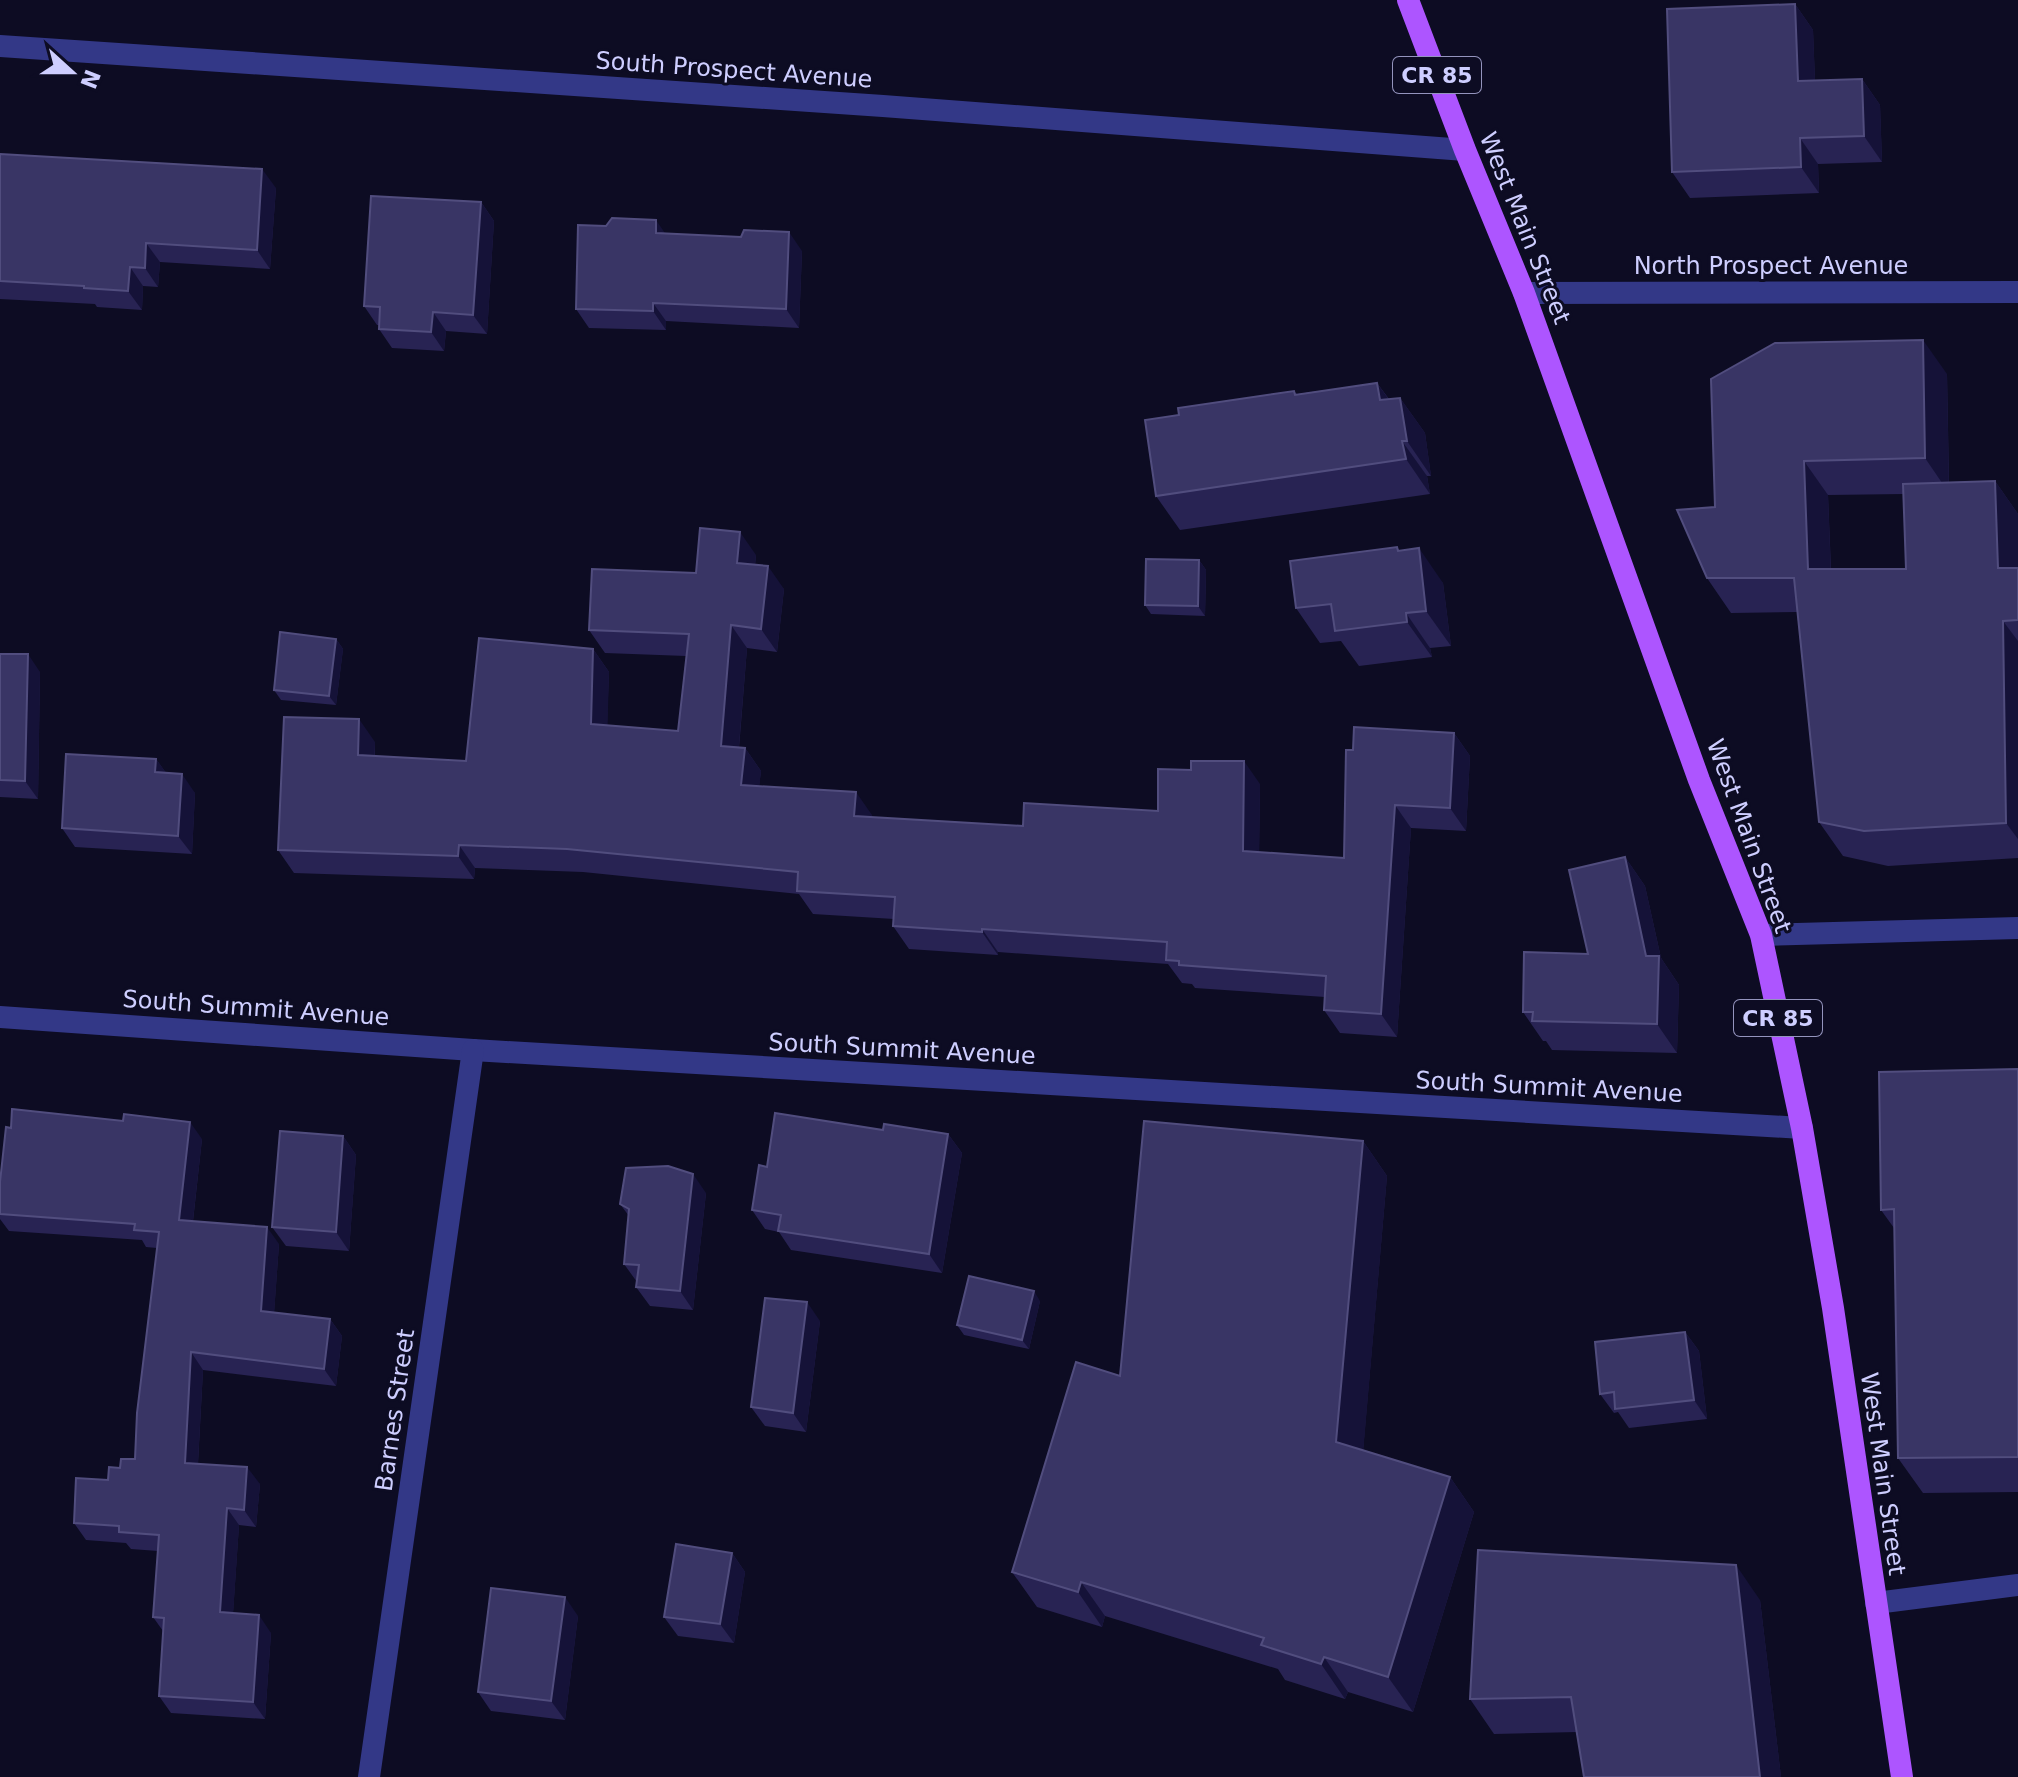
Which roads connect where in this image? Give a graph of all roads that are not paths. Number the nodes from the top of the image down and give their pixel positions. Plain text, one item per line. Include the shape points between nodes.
1 (1408, 0) edge
2 (0, 46) edge
3 (1465, 150) junction
4 (2018, 292) edge
5 (1524, 293) junction
6 (2018, 928) edge
7 (1761, 935) junction
8 (0, 1017) edge
9 (473, 1050) junction
10 (1802, 1128) junction
11 (2018, 1585) edge
12 (1876, 1603) junction
13 (369, 1777) edge
14 (1902, 1777) edge

1 - 3 main road, West Main Street / CR 85
2 - 3 street, South Prospect Avenue
3 - 5 main road, West Main Street / CR 85
4 - 5 street, North Prospect Avenue
5 - 7 main road, West Main Street / CR 85 via 1699,780
6 - 7 street
7 - 10 main road, West Main Street / CR 85
8 - 9 street, South Summit Avenue
9 - 10 street, South Summit Avenue
9 - 13 street, Barnes Street
10 - 12 main road, West Main Street / CR 85
11 - 12 street
12 - 14 main road, West Main Street / CR 85

